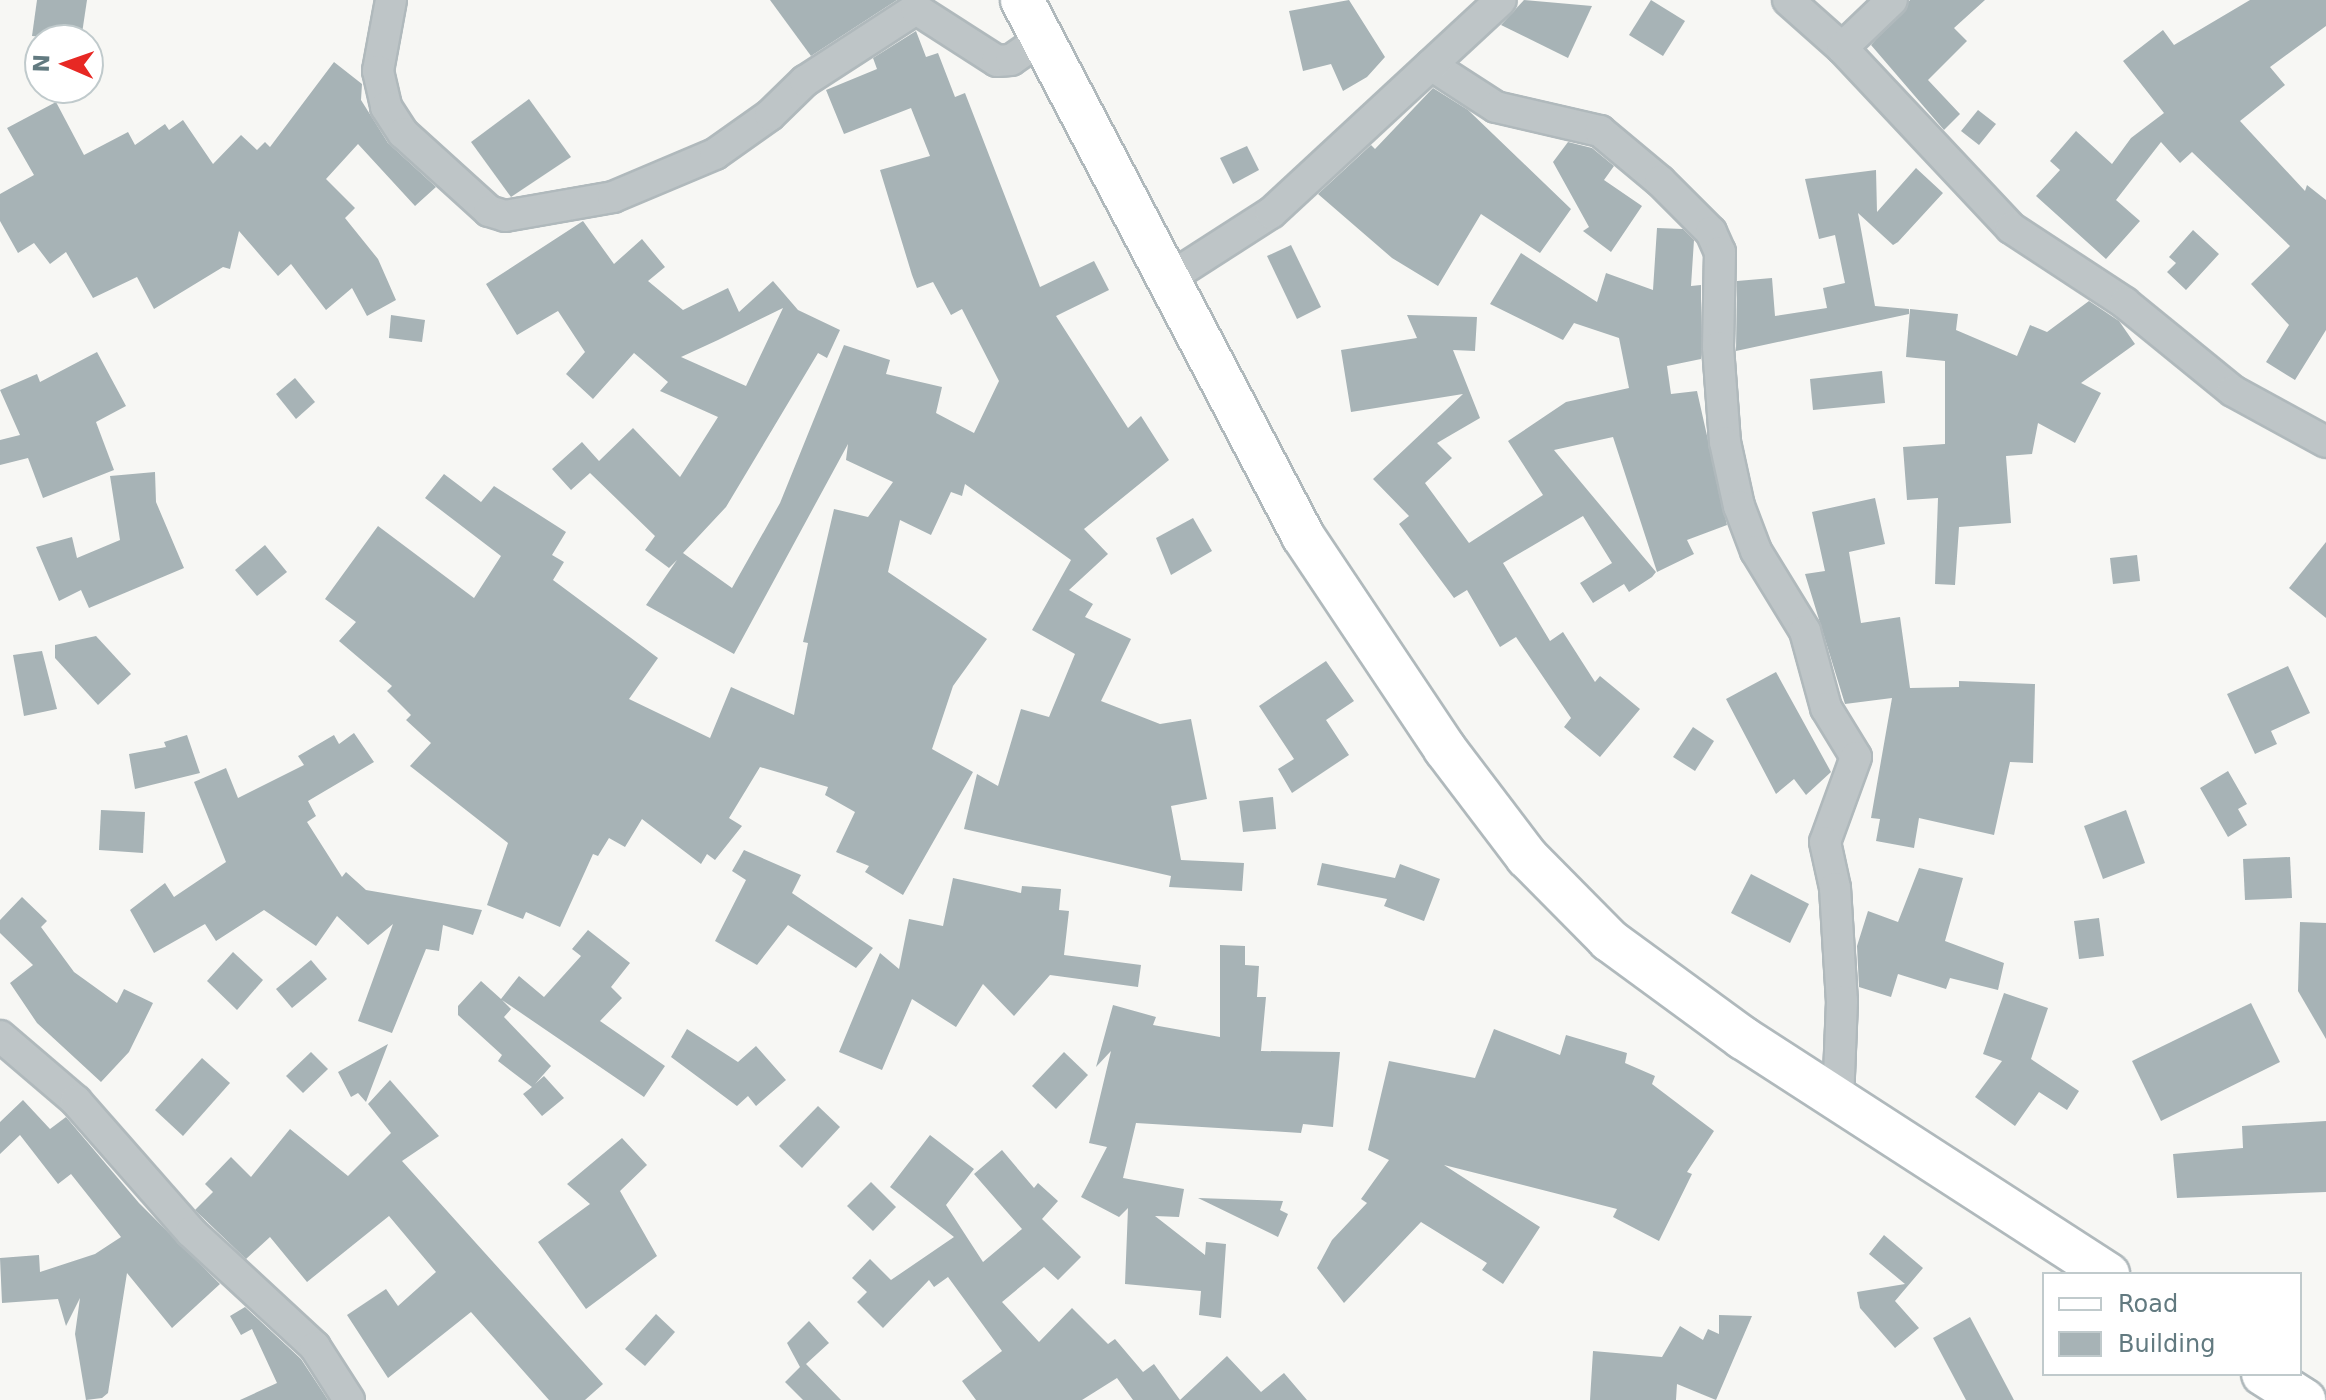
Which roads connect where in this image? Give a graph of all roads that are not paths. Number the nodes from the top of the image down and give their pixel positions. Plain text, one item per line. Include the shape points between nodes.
1 (391, 0) edge
2 (1022, 0) edge
3 (1501, 0) edge
4 (1788, 0) edge
5 (1892, 0) edge
6 (1042, 38) junction
7 (1842, 48) junction
8 (1431, 65) junction
9 (1168, 279) junction
10 (2326, 442) edge
11 (0, 1036) edge
12 (1838, 1099) junction
13 (2105, 1272) edge
14 (2266, 1376) edge
15 (349, 1400) edge
16 (2304, 1400) edge

1 - 6 street via 378,71 386,107 403,133 489,211 505,216 613,197 715,154 770,115 805,81 916,9 997,61 1011,60
2 - 6 main road
3 - 8 street
4 - 7 street
5 - 7 street
6 - 9 main road
7 - 10 street via 2011,228 2125,303 2233,391
8 - 9 street via 1271,213
8 - 12 street via 1496,107 1600,131 1711,232 1720,252 1718,347 1725,442 1739,506 1756,551 1805,631 1826,708 1856,757 1825,842 1835,888 1842,1001
9 - 12 main road via 1303,536 1445,749 1527,857 1609,940
11 - 15 street via 76,1101 191,1232 315,1347
12 - 13 main road
14 - 16 main road

